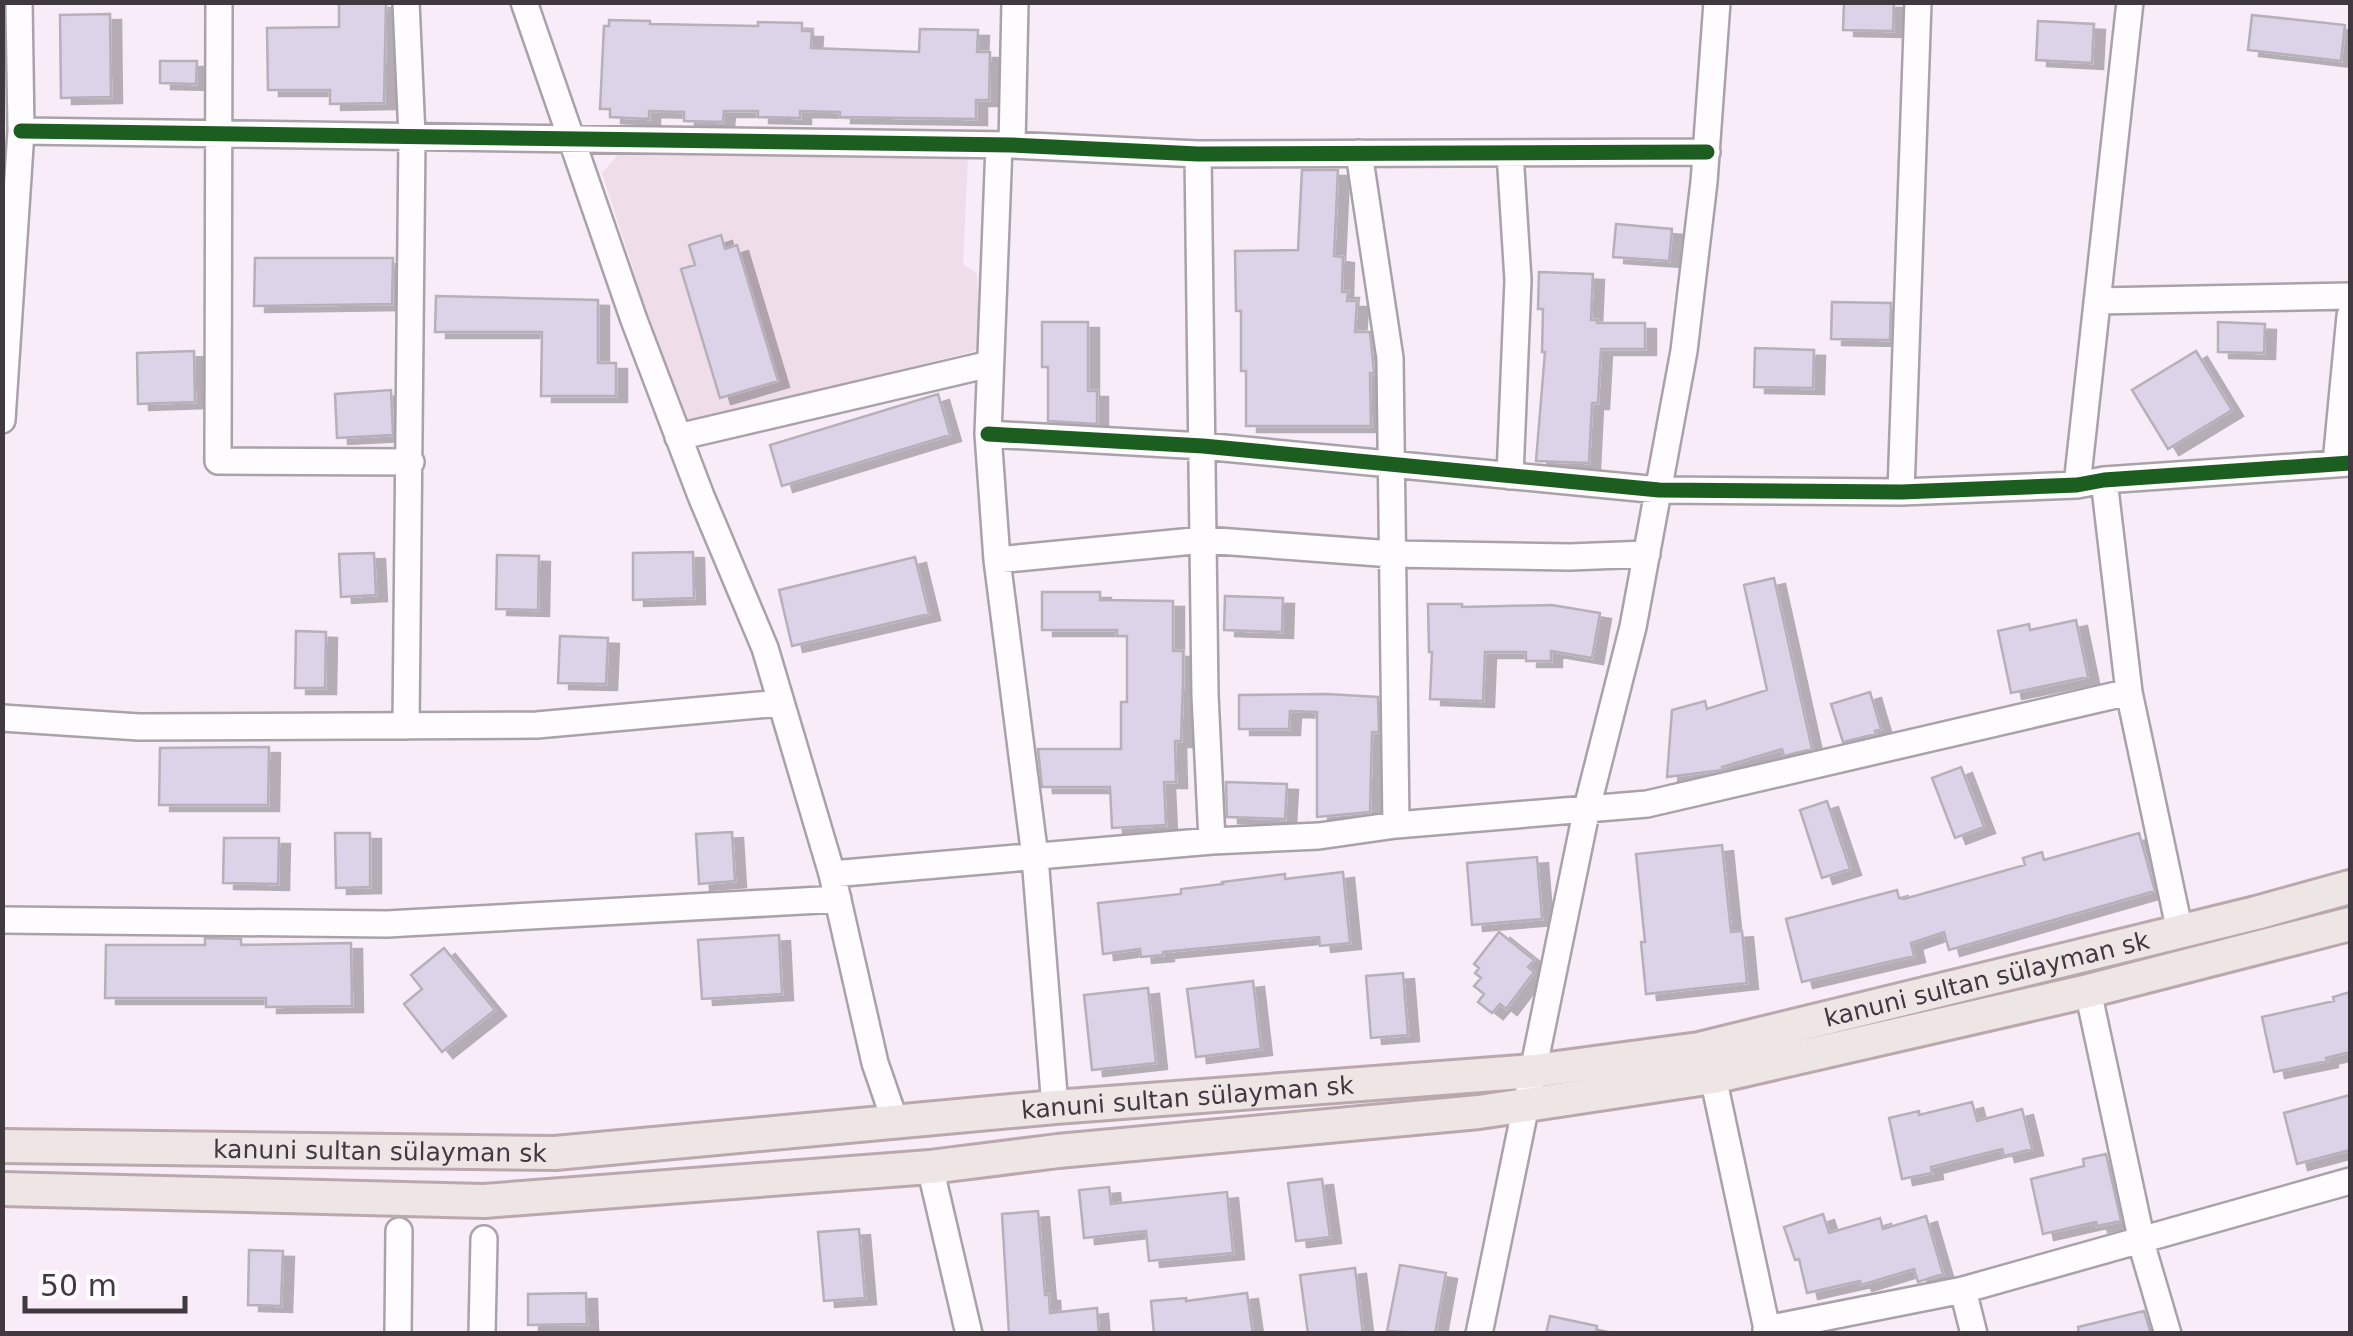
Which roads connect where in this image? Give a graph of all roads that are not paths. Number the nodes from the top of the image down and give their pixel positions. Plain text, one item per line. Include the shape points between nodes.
1 (18, 2) edge
2 (219, 2) edge
3 (406, 2) edge
4 (524, 2) edge
5 (1015, 2) edge
6 (1717, 2) edge
7 (1918, 2) edge
8 (2130, 2) edge
9 (21, 131) junction
10 (219, 134) junction
11 (412, 136) junction
12 (571, 138) junction
13 (1005, 145) junction
14 (1706, 152) junction
15 (1510, 153) junction
16 (1198, 154) junction
17 (1359, 154) junction
18 (2350, 296) edge
19 (2098, 301) junction
20 (2350, 316) edge
21 (990, 364) junction
22 (2, 420) edge
23 (988, 434) junction
24 (678, 438) junction
25 (1203, 446) junction
26 (411, 462) junction
27 (2343, 463) edge
28 (1391, 465) junction
29 (1510, 476) junction
30 (2104, 480) junction
31 (2077, 485) junction
32 (1658, 490) junction
33 (1900, 492) junction
34 (1204, 540) junction
35 (1392, 554) junction
36 (1647, 554) junction
37 (997, 560) junction
38 (2129, 692) junction
39 (781, 702) junction
40 (2, 718) edge
41 (406, 726) junction
42 (1587, 808) junction
43 (1396, 825) junction
44 (1212, 841) junction
45 (1035, 857) junction
46 (835, 886) junction
47 (2350, 887) edge
48 (2, 920) edge
49 (2350, 924) edge
50 (2180, 932) junction
51 (2088, 990) junction
52 (1534, 1071) junction
53 (1713, 1077) junction
54 (1527, 1106) junction
55 (1056, 1107) junction
56 (896, 1124) junction
57 (2, 1146) edge
58 (930, 1166) junction
59 (2350, 1181) edge
60 (2, 1189) edge
61 (398, 1230) dead end
62 (484, 1239) dead end
63 (2144, 1240) junction
64 (1963, 1290) junction
65 (1767, 1331) edge
66 (398, 1334) edge
67 (482, 1334) edge
68 (969, 1334) edge
69 (1479, 1334) edge
70 (1974, 1334) edge
71 (2168, 1334) edge

1 - 9 street
2 - 10 street
3 - 11 street
4 - 12 street
5 - 13 street
6 - 14 street
7 - 33 street
8 - 19 street
9 - 10 street
9 - 22 street
10 - 11 street
10 - 26 street via 218,461
11 - 12 street
11 - 26 street
12 - 13 street
12 - 24 street
13 - 16 street
13 - 21 street
14 - 15 street
14 - 32 street via 1684,351
15 - 17 street
15 - 29 street via 1518,280
16 - 17 street
16 - 25 street
17 - 28 street via 1390,358
18 - 19 street
19 - 31 street
20 - 27 street
21 - 23 street
21 - 24 street
23 - 25 street
23 - 37 street
24 - 39 street
25 - 28 street
25 - 34 street
26 - 41 street
27 - 30 street
28 - 29 street
28 - 35 street
29 - 32 street
30 - 31 street
30 - 38 street
31 - 33 street
32 - 33 street
32 - 36 street
34 - 35 street
34 - 37 street
34 - 44 street
35 - 36 street
35 - 43 street
36 - 42 street
37 - 45 street
38 - 42 street via 1647,804
38 - 50 street
39 - 41 street via 538,725
39 - 46 street
40 - 41 street via 139,727
42 - 43 street
42 - 52 street
43 - 44 street
44 - 45 street
45 - 46 street
45 - 55 street
46 - 48 street via 388,924
46 - 56 street via 875,1063
47 - 50 main road, kanuni sultan sülayman sk
49 - 51 main road
50 - 52 main road, kanuni sultan sülayman sk via 1698,1049
51 - 53 main road
51 - 63 street
52 - 54 street
52 - 55 main road, kanuni sultan sülayman sk
53 - 54 main road
53 - 65 street
54 - 58 main road
54 - 69 street
55 - 56 main road, kanuni sultan sülayman sk
56 - 57 main road, kanuni sultan sülayman sk via 555,1153
58 - 60 main road via 484,1200
58 - 68 street
59 - 63 street
61 - 66 street
62 - 67 street
63 - 64 street
63 - 71 street
64 - 65 street
64 - 70 street

